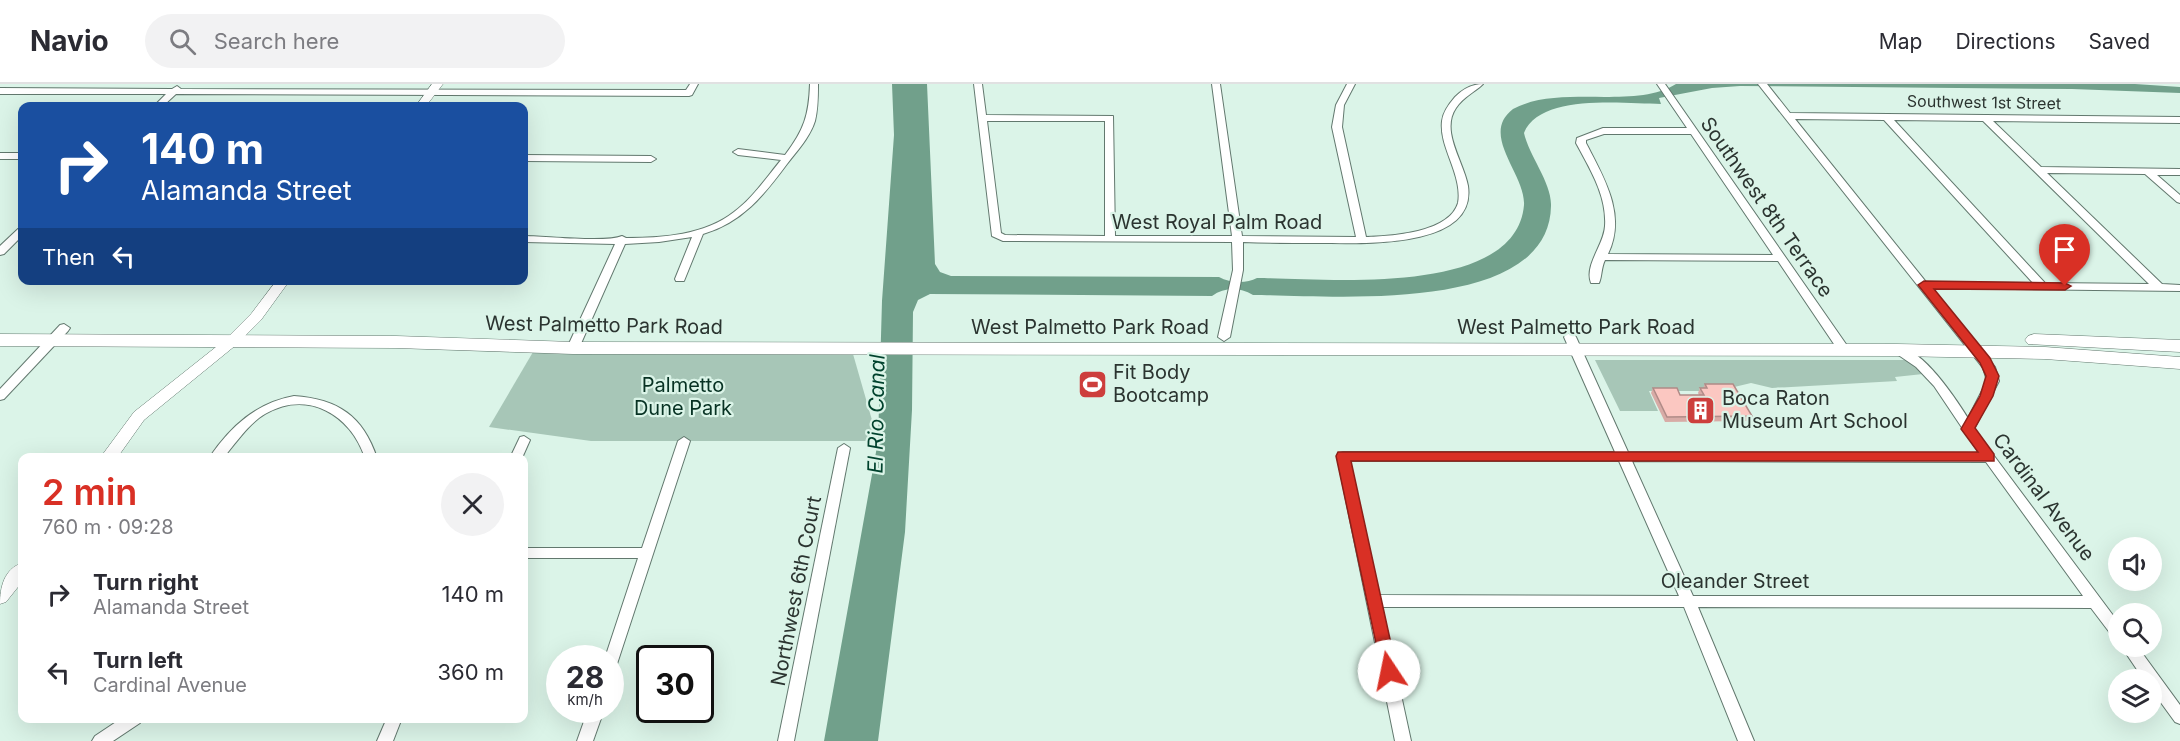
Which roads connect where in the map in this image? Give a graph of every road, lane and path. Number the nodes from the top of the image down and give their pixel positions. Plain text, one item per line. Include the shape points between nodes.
1 (182, 84) edge
2 (814, 84) edge
3 (978, 84) edge
4 (1216, 84) edge
5 (1351, 84) edge
6 (1479, 84) edge
7 (1765, 87) edge
8 (435, 88) edge
9 (692, 88) edge
10 (1665, 90) edge
11 (0, 91) edge
12 (174, 91) junction
13 (162, 102) edge
14 (424, 102) edge
15 (1788, 116) junction
16 (1886, 117) junction
17 (1984, 117) junction
18 (982, 118) junction
19 (2180, 120) edge
20 (1693, 131) junction
21 (738, 152) dead end
22 (0, 156) edge
23 (18, 156) edge
24 (528, 158) edge
25 (787, 158) junction
26 (651, 159) dead end
27 (2038, 170) junction
28 (2148, 172) junction
29 (2180, 172) edge
30 (2180, 200) edge
31 (698, 234) junction
32 (18, 235) edge
33 (528, 239) edge
34 (622, 239) junction
35 (1110, 240) junction
36 (1238, 240) junction
37 (1362, 240) junction
38 (0, 252) edge
39 (1601, 257) junction
40 (1780, 258) junction
41 (680, 279) dead end
42 (1595, 280) dead end
43 (280, 285) edge
44 (1924, 285) junction
45 (2042, 286) junction
46 (2159, 288) junction
47 (2180, 288) edge
48 (0, 328) edge
49 (58, 335) junction
50 (237, 336) junction
51 (1131, 337) junction
52 (1224, 337) junction
53 (0, 340) edge
54 (576, 342) junction
55 (947, 343) junction
56 (1572, 343) junction
57 (1840, 344) junction
58 (1972, 345) junction
59 (2180, 346) edge
60 (1062, 350) junction
61 (1151, 350) junction
62 (1897, 350) junction
63 (2180, 363) edge
64 (0, 396) edge
65 (1968, 429) junction
66 (524, 440) dead end
67 (684, 441) dead end
68 (844, 448) dead end
69 (112, 453) edge
70 (221, 453) edge
71 (369, 453) edge
72 (518, 453) edge
73 (1622, 456) junction
74 (1989, 458) junction
75 (528, 553) edge
76 (647, 553) junction
77 (18, 575) edge
78 (0, 597) edge
79 (1375, 601) junction
80 (1688, 601) junction
81 (2095, 602) junction
82 (2108, 620) edge
83 (616, 645) edge
84 (2136, 657) edge
85 (2180, 717) edge
86 (127, 723) edge
87 (393, 723) edge
88 (591, 723) edge
89 (100, 741) edge
90 (385, 741) edge
91 (585, 741) edge
92 (786, 741) edge
93 (1403, 741) edge
94 (1746, 741) edge

1 - 12 street
2 - 25 street via 812,120
3 - 18 street
4 - 36 street
5 - 37 street via 1340,105 1337,127
6 - 37 street, West Royal Palm Road via 1455,102 1446,119 1446,137 1463,185 1464,196 1458,210 1439,227 1408,238
7 - 15 street
8 - 9 street
8 - 12 street
8 - 14 street
10 - 20 street, Southwest 8th Terrace
11 - 12 street
12 - 13 street
15 - 16 street, Southwest 1st Street
15 - 44 street
16 - 17 street, Southwest 1st Street
16 - 45 street
17 - 19 street, Southwest 1st Street
17 - 27 street
18 - 35 street, West Royal Palm Road via 996,231 1003,238
18 - 35 street via 1110,118
20 - 39 street via 1603,131 1587,134 1581,142 1610,210 1610,234
20 - 40 street, Southwest 8th Terrace
21 - 25 street
22 - 23 street
24 - 26 street
25 - 31 street via 739,213
27 - 28 street
27 - 46 street
28 - 29 street
28 - 30 street
31 - 34 street
31 - 41 street
32 - 38 street
33 - 34 street
34 - 54 street
35 - 36 street, West Royal Palm Road
36 - 37 street, West Royal Palm Road
36 - 52 street via 1238,270
39 - 40 street
39 - 42 street
40 - 57 street, Southwest 8th Terrace
43 - 50 street
44 - 45 street
44 - 58 street
45 - 46 street
46 - 47 street
48 - 49 main road, West Palmetto Park Road
49 - 50 main road, West Palmetto Park Road
49 - 53 main road, West Palmetto Park Road
49 - 64 street
50 - 54 main road, West Palmetto Park Road via 406,343
50 - 69 street via 147,408
51 - 52 main road, West Palmetto Park Road
51 - 55 main road, West Palmetto Park Road
51 - 60 main road via 1119,342 1073,343
52 - 56 main road, West Palmetto Park Road
52 - 61 main road via 1218,344
54 - 55 main road, West Palmetto Park Road
55 - 60 main road, West Palmetto Park Road
56 - 57 main road, West Palmetto Park Road
56 - 61 main road, West Palmetto Park Road
56 - 73 street
57 - 58 main road, West Palmetto Park Road
57 - 62 main road, West Palmetto Park Road
58 - 59 main road, West Palmetto Park Road
58 - 62 main road, West Palmetto Park Road
58 - 63 main road, West Palmetto Park Road
58 - 65 street, Cardinal Avenue via 1989,367 1993,381
60 - 61 main road, West Palmetto Park Road
62 - 65 street via 1928,370
65 - 74 street, Cardinal Avenue
66 - 72 street
67 - 76 street
68 - 92 street, Northwest 6th Court
70 - 71 street via 260,411 298,399 318,402 341,413 362,434
73 - 74 street
73 - 79 street via 1343,456
73 - 80 street
74 - 81 street, Cardinal Avenue
75 - 76 street
76 - 83 street
77 - 78 street
79 - 80 street, Oleander Street
79 - 93 street
80 - 81 street, Oleander Street
80 - 94 street
81 - 82 street, Cardinal Avenue
84 - 85 street
86 - 89 street
87 - 90 street
88 - 91 street

